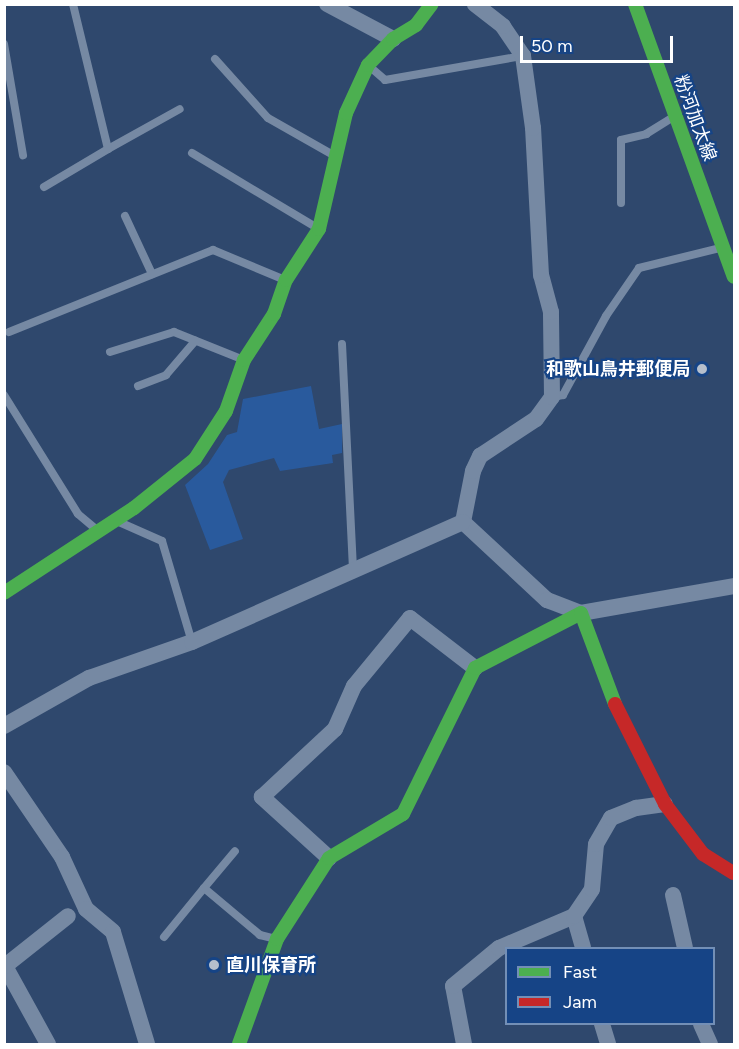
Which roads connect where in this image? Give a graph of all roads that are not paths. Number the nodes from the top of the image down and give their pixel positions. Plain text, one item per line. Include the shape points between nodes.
1 (73, 4) edge
2 (432, 4) edge
3 (475, 4) edge
4 (635, 4) edge
5 (332, 6) edge
6 (393, 39) junction
7 (4, 44) edge
8 (523, 56) junction
9 (215, 59) dead end
10 (368, 65) junction
11 (180, 109) dead end
12 (675, 117) junction
13 (108, 148) junction
14 (192, 153) dead end
15 (23, 155) dead end
16 (335, 156) junction
17 (44, 187) dead end
18 (621, 203) dead end
19 (125, 216) dead end
20 (319, 229) junction
21 (723, 247) junction
22 (152, 274) junction
23 (735, 277) edge
24 (286, 280) junction
25 (9, 332) dead end
26 (195, 340) junction
27 (342, 344) dead end
28 (110, 352) dead end
29 (244, 360) junction
30 (138, 386) dead end
31 (4, 395) edge
32 (552, 397) junction
33 (116, 521) junction
34 (464, 522) junction
35 (98, 531) junction
36 (353, 570) junction
37 (735, 586) edge
38 (4, 593) edge
39 (581, 613) junction
40 (192, 642) junction
41 (475, 668) junction
42 (4, 726) edge
43 (4, 772) edge
44 (665, 804) junction
45 (235, 851) dead end
46 (329, 858) junction
47 (735, 873) edge
48 (204, 888) junction
49 (673, 895) dead end
50 (68, 916) dead end
51 (574, 916) junction
52 (164, 937) dead end
53 (277, 939) junction
54 (583, 947) edge
55 (685, 947) edge
56 (5, 966) edge
57 (603, 1025) edge
58 (701, 1025) edge
59 (48, 1044) edge
60 (147, 1044) edge
61 (239, 1044) edge
62 (464, 1044) edge
63 (608, 1044) edge
64 (710, 1044) edge

1 - 13 lane
2 - 6 street via 416,25
3 - 8 street via 503,26
4 - 12 street, 粉河加太線
5 - 6 street
6 - 10 street
7 - 15 lane
8 - 10 lane via 385,80
8 - 32 street via 533,128 541,275 551,312
9 - 16 lane via 268,118
10 - 16 street via 346,113
11 - 13 lane
12 - 18 lane via 646,134 621,140
12 - 21 street, 粉河加太線
13 - 17 lane
14 - 20 lane
16 - 20 street
19 - 22 lane
20 - 24 street
21 - 23 street, 粉河加太線
21 - 32 lane via 639,268 606,316 563,395
22 - 24 lane via 213,250
22 - 25 lane
24 - 29 street via 274,314
26 - 28 lane via 174,332
26 - 29 lane
26 - 30 lane via 166,375
27 - 36 lane
29 - 33 street via 226,411 195,459
31 - 35 lane via 78,514
32 - 34 street via 536,419 480,456
33 - 35 street
33 - 40 lane via 162,541
34 - 36 street
34 - 39 street via 547,600
35 - 38 street via 31,579
36 - 40 street
37 - 39 street
39 - 41 street
39 - 44 street via 614,704
40 - 42 street via 89,678
41 - 46 street via 403,814
41 - 46 street via 410,618 354,686 335,729 262,797
43 - 60 street via 62,857 86,909 113,932
44 - 47 street via 703,854
44 - 51 street via 636,808 611,818 596,844 592,889
45 - 48 lane
46 - 53 street
48 - 52 lane
48 - 53 lane via 261,935
49 - 55 street
50 - 56 street
51 - 54 street
51 - 62 street via 499,948 453,986
53 - 61 street
56 - 59 street
57 - 63 street
58 - 64 street

